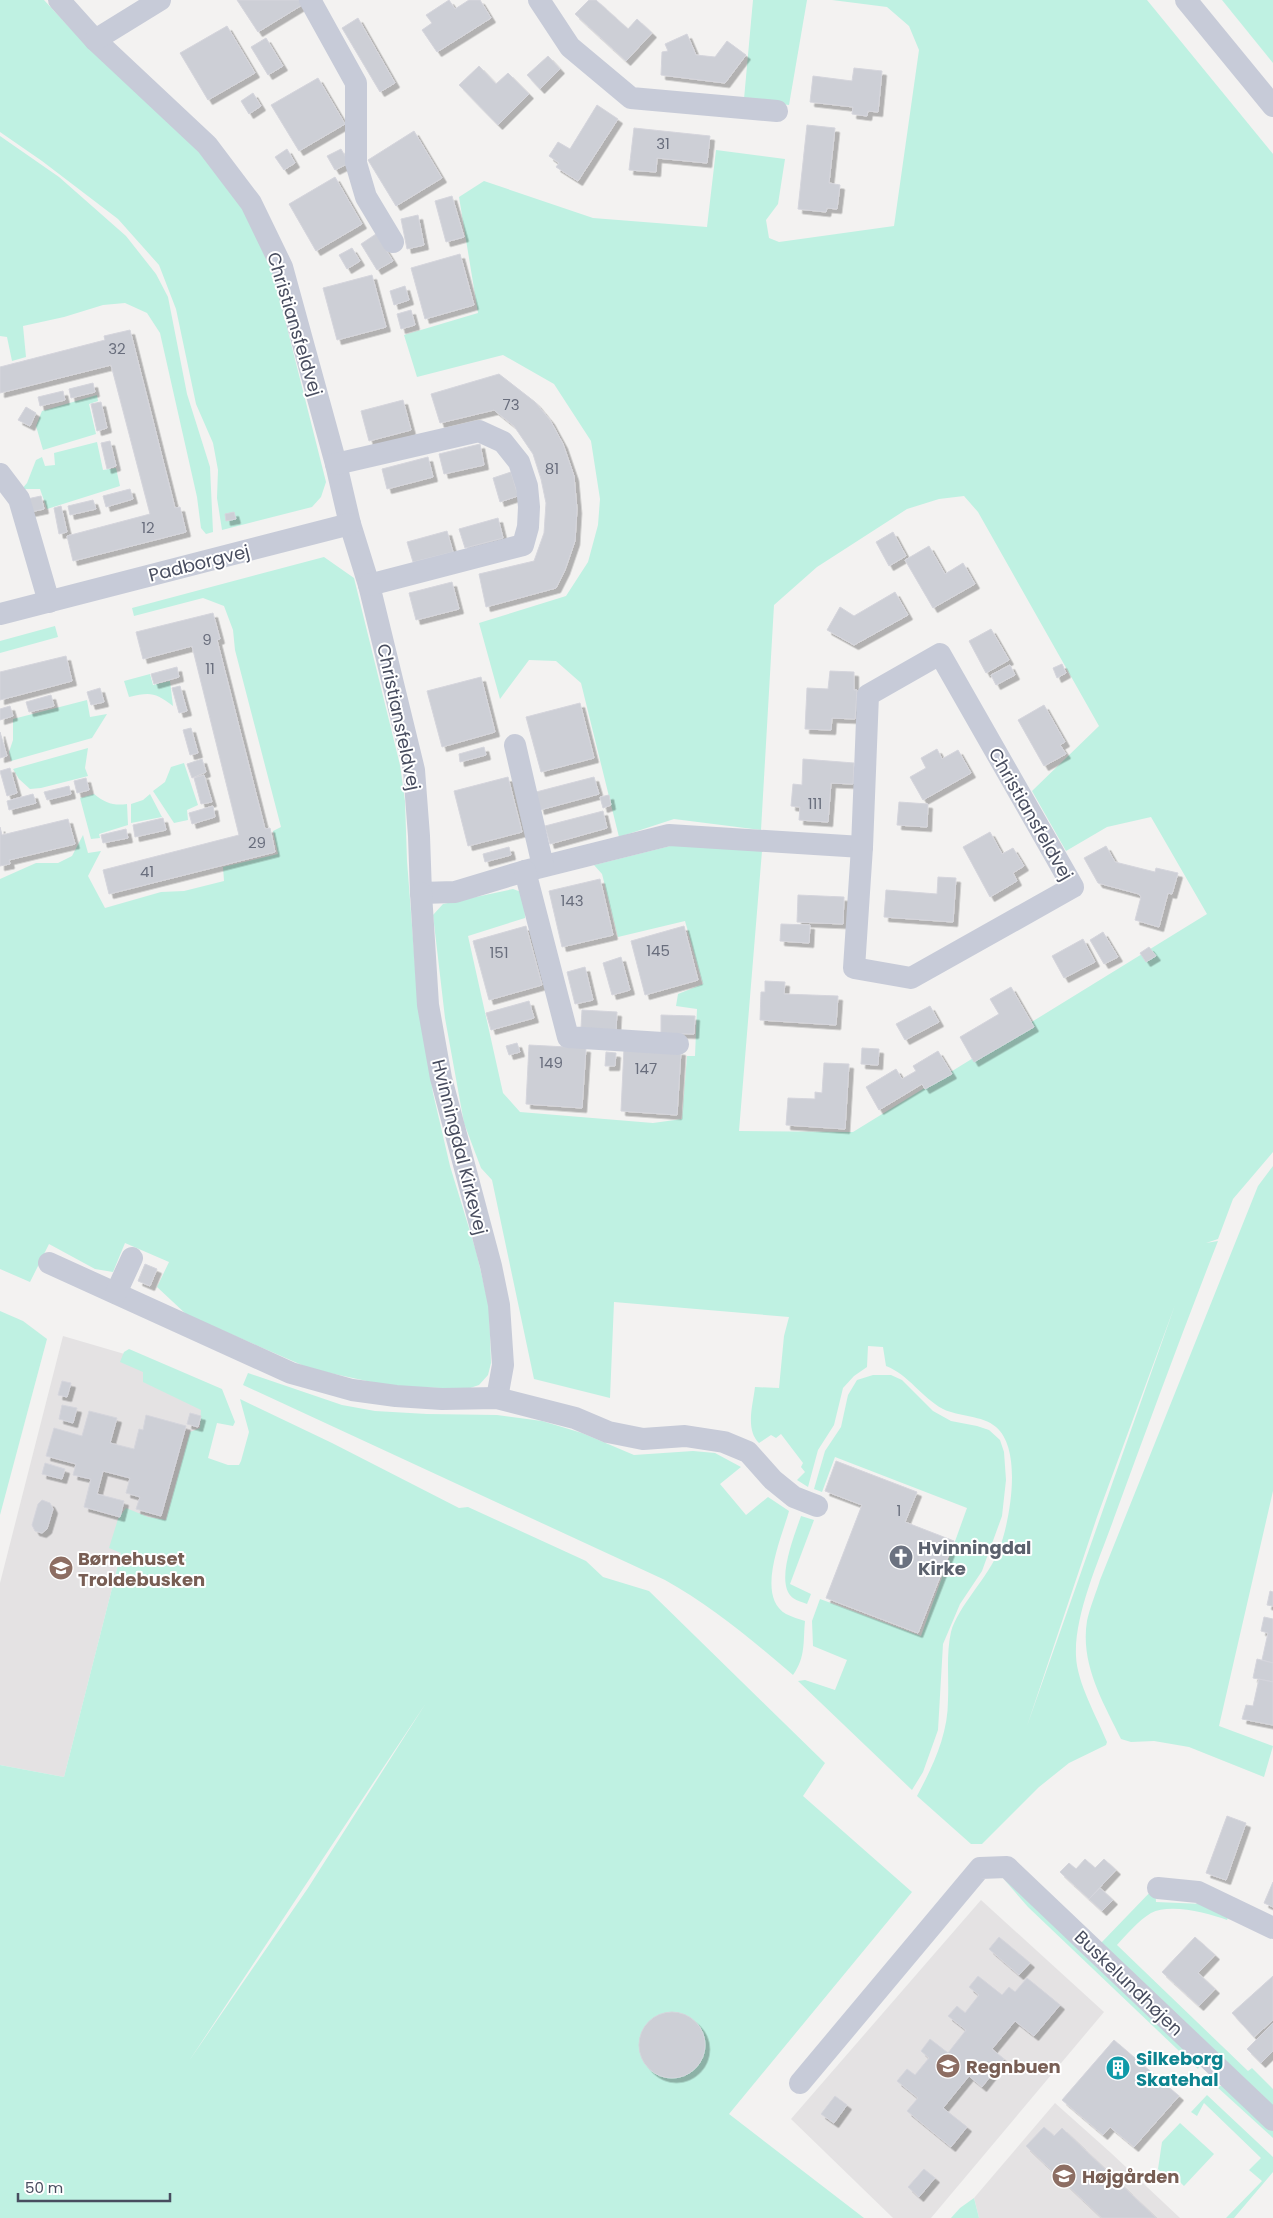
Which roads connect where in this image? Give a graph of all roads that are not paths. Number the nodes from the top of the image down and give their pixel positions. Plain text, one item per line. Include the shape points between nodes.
1 (59, 0) edge
2 (160, 0) edge
3 (310, 0) edge
4 (539, 0) edge
5 (1186, 0) edge
6 (95, 40) junction
7 (1273, 106) edge
8 (777, 111) dead end
9 (394, 242) dead end
10 (336, 464) junction
11 (0, 474) edge
12 (350, 524) junction
13 (369, 584) junction
14 (49, 602) junction
15 (0, 614) edge
16 (515, 744) dead end
17 (862, 847) junction
18 (534, 869) junction
19 (421, 893) junction
20 (678, 1044) dead end
21 (132, 1258) dead end
22 (49, 1263) dead end
23 (116, 1293) junction
24 (497, 1398) junction
25 (816, 1506) dead end
26 (1158, 1888) dead end
27 (1273, 1928) edge
28 (800, 2083) dead end
29 (1273, 2120) edge

1 - 6 street, Christiansfeldvej
2 - 6 street
3 - 9 street via 356,83 356,163 366,198
4 - 8 street via 570,47 631,98
5 - 7 street
6 - 10 street, Christiansfeldvej via 207,145 251,203 282,267
10 - 12 street, Christiansfeldvej
10 - 13 street via 479,431 503,442 519,462 527,486 528,526 523,545
11 - 14 street via 19,499
12 - 13 street, Christiansfeldvej
12 - 14 street, Padborgvej
13 - 19 street, Christiansfeldvej via 414,770
14 - 15 street, Padborgvej
16 - 18 street
17 - 17 street, Christiansfeldvej via 868,695 940,654 1073,887 911,978 854,968
17 - 18 street via 670,835
18 - 19 street via 455,892
18 - 20 street via 568,1037
19 - 24 street, Hvinningdal Kirkevej via 428,1005 441,1078 499,1305 503,1365
21 - 23 street
22 - 23 street
23 - 24 street via 291,1373 352,1390 442,1399
24 - 25 street via 575,1418 608,1432 643,1439 685,1436 724,1442 748,1452 773,1480 794,1497
26 - 27 street via 1198,1892
28 - 29 street, Buskelundhøjen via 980,1868 1007,1867

